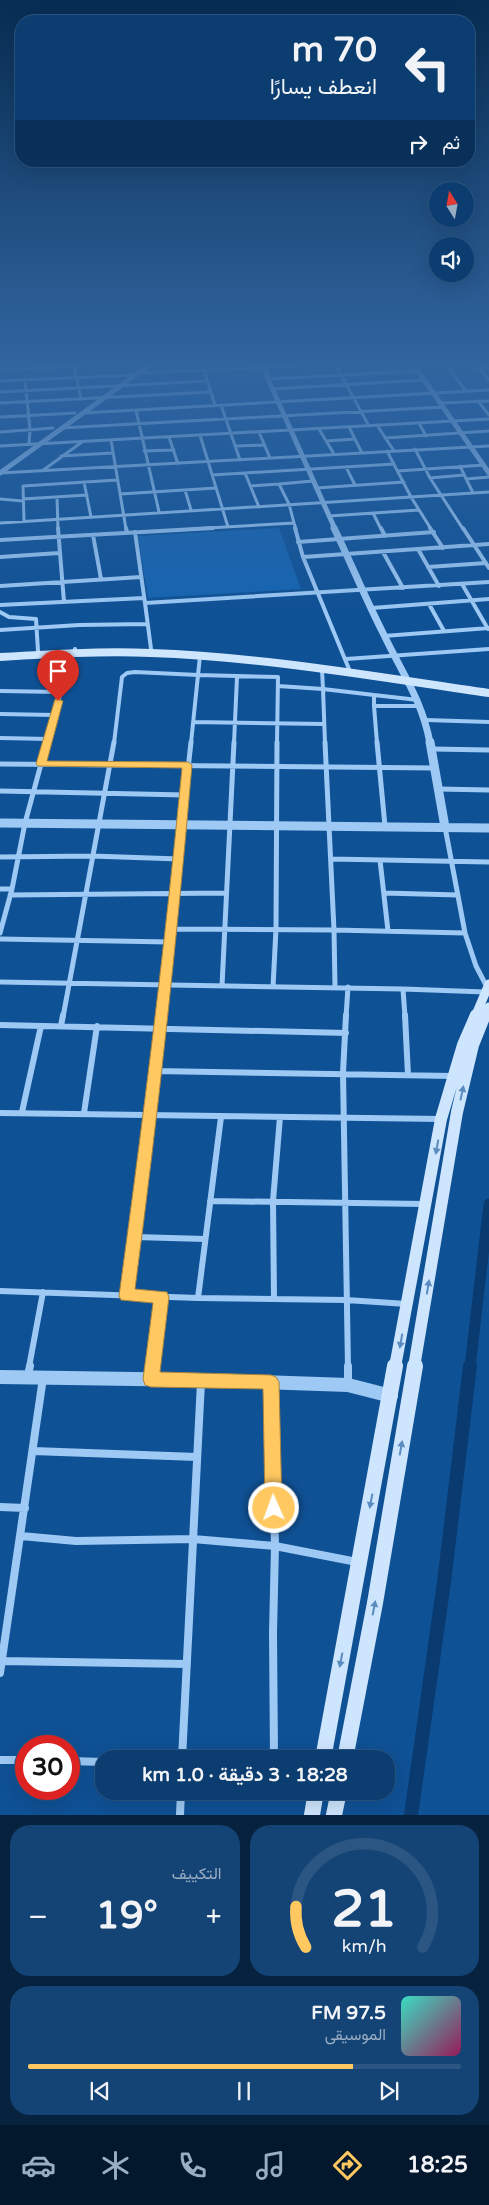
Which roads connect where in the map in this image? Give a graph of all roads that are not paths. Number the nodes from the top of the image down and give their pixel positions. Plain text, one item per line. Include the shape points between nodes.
1 (264, 445) edge
2 (29, 446) edge
3 (38, 446) edge
4 (77, 446) edge
5 (111, 446) edge
6 (143, 446) edge
7 (172, 446) edge
8 (203, 446) edge
9 (235, 446) joint
10 (244, 446) edge
11 (297, 446) edge
12 (329, 446) edge
13 (358, 446) edge
14 (390, 446) edge
15 (471, 446) junction
16 (489, 446) edge
17 (174, 450) junction
18 (415, 450) junction
19 (144, 451) junction
20 (387, 451) junction
21 (394, 451) junction
22 (112, 453) junction
23 (362, 453) junction
24 (334, 454) junction
25 (62, 456) junction
26 (302, 456) junction
27 (270, 458) junction
28 (240, 460) junction
29 (207, 462) junction
30 (178, 464) junction
31 (394, 464) junction
32 (484, 465) junction
33 (147, 466) junction
34 (460, 466) junction
35 (0, 467) edge
36 (114, 467) junction
37 (346, 467) junction
38 (425, 469) junction
39 (307, 470) junction
40 (398, 471) junction
41 (41, 472) junction
42 (0, 473) edge
43 (22, 473) junction
44 (245, 473) junction
45 (489, 473) edge
46 (212, 475) junction
47 (465, 477) junction
48 (489, 477) edge
49 (430, 478) junction
50 (117, 480) junction
51 (313, 481) junction
52 (84, 482) junction
53 (404, 482) junction
54 (279, 484) junction
55 (355, 485) junction
56 (23, 486) junction
57 (250, 486) junction
58 (216, 488) junction
59 (316, 488) junction
60 (185, 490) junction
61 (153, 492) junction
62 (489, 492) edge
63 (473, 493) junction
64 (120, 494) junction
65 (87, 495) junction
66 (442, 495) junction
67 (56, 497) junction
68 (411, 497) junction
69 (1, 500) edge
70 (23, 500) junction
71 (323, 502) junction
72 (289, 504) junction
73 (259, 507) junction
74 (222, 509) junction
75 (191, 510) junction
76 (419, 510) junction
77 (158, 512) junction
78 (373, 513) junction
79 (125, 515) junction
80 (330, 516) junction
81 (91, 517) junction
82 (58, 519) junction
83 (24, 521) junction
84 (0, 523) edge
85 (294, 523) junction
86 (228, 527) junction
87 (135, 532) junction
88 (434, 532) junction
89 (128, 533) junction
90 (93, 534) junction
91 (58, 536) junction
92 (385, 536) junction
93 (340, 539) junction
94 (0, 540) edge
95 (298, 542) junction
96 (489, 544) edge
97 (474, 546) junction
98 (443, 548) junction
99 (418, 549) junction
100 (383, 552) junction
101 (59, 553) junction
102 (347, 554) junction
103 (0, 557) edge
104 (303, 557) junction
105 (486, 563) junction
106 (428, 567) junction
107 (489, 568) edge
108 (141, 577) junction
109 (101, 579) junction
110 (62, 582) junction
111 (489, 582) edge
112 (462, 584) junction
113 (0, 586) edge
114 (439, 586) junction
115 (402, 588) junction
116 (364, 590) junction
117 (317, 593) junction
118 (489, 599) edge
119 (145, 600) junction
120 (471, 600) junction
121 (64, 602) junction
122 (429, 604) junction
123 (0, 605) edge
124 (372, 608) junction
125 (0, 612) edge
126 (9, 617) junction
127 (0, 618) edge
128 (147, 624) junction
129 (38, 627) junction
130 (489, 629) edge
131 (0, 630) edge
132 (444, 631) junction
133 (384, 636) junction
134 (489, 649) edge
135 (38, 650) junction
136 (150, 650) junction
137 (74, 651) junction
138 (0, 653) edge
139 (200, 656) junction
140 (393, 656) junction
141 (0, 657) edge
142 (346, 659) junction
143 (280, 662) junction
144 (349, 669) junction
145 (322, 670) junction
146 (198, 675) junction
147 (238, 676) junction
148 (278, 677) junction
149 (407, 680) junction
150 (278, 686) junction
151 (489, 688) edge
152 (323, 689) junction
153 (0, 691) edge
154 (61, 692) junction
155 (489, 693) edge
156 (374, 695) junction
157 (420, 703) junction
158 (374, 706) junction
159 (0, 714) edge
160 (55, 715) junction
161 (426, 720) junction
162 (193, 722) junction
163 (489, 722) edge
164 (236, 723) junction
165 (278, 724) junction
166 (324, 724) junction
167 (0, 738) edge
168 (49, 739) junction
169 (432, 749) junction
170 (489, 750) edge
171 (0, 764) edge
172 (41, 764) junction
173 (111, 764) junction
174 (188, 765) junction
175 (234, 766) junction
176 (278, 766) junction
177 (326, 768) junction
178 (381, 768) junction
179 (435, 768) junction
180 (438, 789) junction
181 (489, 790) edge
182 (0, 791) edge
183 (34, 791) junction
184 (106, 792) junction
185 (185, 795) junction
186 (0, 823) edge
187 (25, 823) junction
188 (99, 824) junction
189 (183, 825) junction
190 (230, 826) junction
191 (277, 826) junction
192 (328, 826) junction
193 (385, 826) junction
194 (445, 827) junction
195 (489, 828) edge
196 (92, 856) junction
197 (0, 857) edge
198 (19, 857) junction
199 (179, 859) junction
200 (331, 859) junction
201 (380, 860) junction
202 (452, 861) junction
203 (489, 862) edge
204 (0, 889) edge
205 (11, 892) junction
206 (176, 892) junction
207 (226, 893) junction
208 (384, 893) junction
209 (85, 894) junction
210 (458, 895) junction
211 (172, 930) junction
212 (225, 930) junction
213 (276, 930) junction
214 (334, 930) junction
215 (388, 931) junction
216 (0, 933) edge
217 (465, 934) junction
218 (0, 939) edge
219 (78, 940) junction
220 (170, 942) junction
221 (0, 982) edge
222 (70, 985) junction
223 (164, 986) junction
224 (222, 986) junction
225 (274, 987) junction
226 (335, 987) junction
227 (348, 987) junction
228 (487, 988) edge
229 (403, 989) junction
230 (489, 1007) edge
231 (0, 1025) edge
232 (41, 1026) junction
233 (60, 1026) junction
234 (97, 1026) junction
235 (160, 1028) junction
236 (346, 1033) junction
237 (155, 1071) junction
238 (344, 1073) junction
239 (408, 1075) junction
240 (453, 1076) junction
241 (22, 1112) junction
242 (0, 1113) edge
243 (84, 1113) junction
244 (151, 1114) junction
245 (221, 1117) junction
246 (280, 1117) junction
247 (344, 1117) junction
248 (441, 1119) junction
249 (210, 1201) junction
250 (273, 1201) junction
251 (346, 1202) junction
252 (426, 1204) junction
253 (134, 1237) junction
254 (205, 1239) junction
255 (0, 1291) edge
256 (43, 1292) junction
257 (127, 1296) junction
258 (162, 1297) junction
259 (198, 1298) junction
260 (274, 1298) junction
261 (346, 1300) junction
262 (408, 1304) junction
263 (0, 1377) edge
264 (27, 1378) junction
265 (43, 1378) junction
266 (151, 1379) junction
267 (201, 1380) junction
268 (271, 1382) junction
269 (348, 1385) junction
270 (391, 1396) junction
271 (33, 1452) junction
272 (197, 1457) junction
273 (0, 1507) edge
274 (25, 1508) junction
275 (21, 1536) junction
276 (193, 1539) junction
277 (275, 1546) junction
278 (360, 1563) junction
279 (2, 1661) junction
280 (187, 1664) junction
281 (0, 1673) edge
282 (182, 1750) edge
283 (274, 1750) edge
284 (325, 1750) edge
285 (347, 1750) edge
286 (0, 1760) edge
287 (15, 1760) edge
288 (80, 1761) edge
289 (95, 1762) edge
290 (181, 1800) edge
291 (314, 1800) edge
292 (337, 1800) edge
293 (180, 1815) edge
294 (312, 1815) edge
295 (334, 1815) edge

1 - 27 street
2 - 35 street
3 - 42 street
4 - 25 street
5 - 22 street
6 - 19 street
7 - 17 street
8 - 29 street
9 - 10 street
9 - 28 street
11 - 26 street
12 - 24 street
13 - 23 street
14 - 21 street
15 - 16 street
15 - 18 street
15 - 32 street
17 - 19 street
17 - 30 street
18 - 21 street
18 - 38 street
19 - 33 street
20 - 21 street
20 - 23 street
20 - 31 street
22 - 25 street
22 - 36 street
23 - 24 street
24 - 26 street
25 - 41 street
26 - 27 street
26 - 39 street
27 - 28 street
28 - 29 street
29 - 30 street
29 - 46 street
30 - 33 street
31 - 37 street
31 - 40 street
32 - 34 street
32 - 45 street
33 - 36 street
33 - 61 street
34 - 38 street
34 - 47 street
36 - 41 street
36 - 50 street
37 - 39 street
37 - 55 street
38 - 40 street
38 - 49 street
39 - 44 street
39 - 51 street
40 - 53 street
41 - 43 street
42 - 43 street
43 - 56 street
44 - 46 street
44 - 57 street
46 - 58 street
47 - 48 street
47 - 49 street
47 - 63 street
49 - 66 street
50 - 52 street
50 - 64 street
51 - 54 street
51 - 59 street
52 - 56 street
52 - 65 street
53 - 55 street
53 - 68 street
54 - 57 street
54 - 72 street
55 - 59 street
56 - 70 street
57 - 73 street
58 - 60 street
58 - 74 street
59 - 71 street
60 - 61 street
60 - 75 street
61 - 64 street
61 - 77 street
62 - 63 street
63 - 66 street
64 - 79 street
65 - 67 street
65 - 81 street
66 - 68 street
66 - 97 street
67 - 70 street
67 - 82 street
68 - 71 street
68 - 76 street
69 - 70 street
70 - 83 street
71 - 72 street
71 - 80 street
72 - 73 street
72 - 85 street
73 - 74 street
74 - 75 street
74 - 86 street
75 - 77 street
76 - 78 street
76 - 88 street
77 - 79 street
78 - 80 street
78 - 92 street
79 - 81 street
79 - 89 street
80 - 93 street
81 - 82 street
82 - 83 street
82 - 91 street
83 - 84 street
85 - 86 street
85 - 95 street
86 - 87 street
87 - 89 street
87 - 108 street
88 - 92 street
88 - 98 street
89 - 90 street
90 - 91 street
90 - 109 street
91 - 94 street
91 - 101 street
92 - 93 street
93 - 95 street
93 - 102 street
95 - 104 street
96 - 97 street
97 - 98 street
97 - 105 street
98 - 99 street
99 - 100 street
99 - 106 street
100 - 102 street
100 - 115 street
101 - 103 street
101 - 110 street
102 - 104 street
102 - 116 street
104 - 117 street
105 - 106 street
105 - 107 street
106 - 114 street
108 - 109 street
108 - 119 street
109 - 110 street
110 - 113 street
110 - 121 street
111 - 112 street
112 - 114 street
112 - 120 street
114 - 115 street
115 - 116 street
116 - 117 street
116 - 124 street
117 - 119 street
117 - 142 street
118 - 120 street
119 - 121 street
119 - 128 street
120 - 122 street
120 - 130 street
121 - 123 street
122 - 124 street
122 - 132 street
124 - 133 street
125 - 126 street
126 - 127 street
126 - 129 street via 34,618
128 - 129 street
128 - 136 street
129 - 131 street
129 - 135 street
130 - 132 street
132 - 133 street
133 - 140 street
134 - 140 street
135 - 137 main road
135 - 138 main road
136 - 137 main road
136 - 143 main road
137 - 139 main road
137 - 141 main road
137 - 154 street
139 - 143 main road
139 - 146 street
140 - 142 street
140 - 149 street
142 - 144 street
143 - 144 main road
143 - 145 main road
143 - 148 street
144 - 149 main road
145 - 149 main road
145 - 152 street
146 - 147 street
146 - 162 street
146 - 173 street via 135,672 123,675
147 - 148 street
147 - 164 street
148 - 150 street
149 - 151 main road
149 - 155 main road
149 - 157 street
150 - 152 street
150 - 165 street
152 - 156 street
152 - 166 street
153 - 154 street
154 - 160 street
156 - 157 street
156 - 158 street
157 - 158 street
157 - 161 street
158 - 178 street
159 - 160 street
160 - 168 street
161 - 163 street
161 - 169 street
162 - 164 street
162 - 174 street
164 - 165 street
164 - 175 street
165 - 166 street
165 - 176 street
166 - 177 street
167 - 168 street
168 - 172 street
169 - 170 street
169 - 179 street
171 - 172 street
172 - 173 street
172 - 183 street
173 - 174 street
173 - 184 street
174 - 175 street
174 - 185 street
175 - 176 street
175 - 190 street
176 - 177 street
176 - 191 street
177 - 178 street
177 - 192 street
178 - 179 street
178 - 193 street
179 - 180 street
180 - 181 street
180 - 194 street
182 - 183 street
183 - 184 street
183 - 187 street
184 - 185 street
184 - 188 street
185 - 189 street
186 - 187 street
187 - 188 street
187 - 198 street
188 - 189 street
188 - 196 street
189 - 190 street
189 - 199 street
190 - 191 street
190 - 207 street
191 - 192 street
191 - 213 street
192 - 193 street
192 - 200 street
193 - 194 street
194 - 195 street
194 - 202 street
196 - 198 street
196 - 199 street
196 - 209 street
197 - 198 street
198 - 205 street
199 - 206 street
200 - 201 street
200 - 214 street
201 - 202 street
201 - 208 street
202 - 203 street
202 - 210 street
204 - 205 street
205 - 209 street
205 - 216 street
206 - 207 street
206 - 209 street
206 - 211 street
207 - 212 street
208 - 210 street
208 - 215 street
209 - 219 street
210 - 217 street
211 - 212 street
211 - 220 street
212 - 213 street
212 - 224 street
213 - 214 street
213 - 225 street
214 - 215 street
214 - 226 street
215 - 217 street
217 - 228 street
218 - 219 street
219 - 220 street
219 - 222 street
220 - 223 street
221 - 222 street
222 - 223 street
222 - 233 street
223 - 224 street
223 - 235 street
224 - 225 street
225 - 226 street
226 - 227 street
227 - 229 street
227 - 236 street
228 - 229 street
228 - 240 main road
229 - 239 street
285 -> 230 main road via 375,1603 457,1112 473,1045
231 - 232 street
232 - 233 street
232 - 241 street
233 - 234 street
234 - 235 street
234 - 243 street
235 - 236 street
235 - 237 street
236 - 238 street
237 - 238 street
237 - 244 street
238 - 239 street
238 - 247 street
239 - 240 street
240 - 248 main road
241 - 242 street
241 - 243 street
243 - 244 street
244 - 245 street
244 - 253 street
245 - 246 street
245 - 249 street
246 - 247 street
246 - 250 street
247 - 248 street
247 - 251 street
248 -> 252 main road
249 - 250 street
249 - 254 street
250 - 251 street
250 - 260 street
251 - 252 street
251 - 261 street
252 - 262 main road
253 - 254 street
253 - 257 street
254 - 259 street
255 - 256 street
256 - 257 street
256 - 264 street
257 - 258 street
258 - 259 street
258 - 266 street
259 - 260 street
260 - 261 street
261 - 262 street
261 - 269 street
262 -> 270 main road
263 - 264 street
264 - 265 street
265 - 266 street
265 - 271 street
266 - 267 street
267 - 268 street
267 - 272 street
268 - 269 street
268 - 277 street
269 - 270 street
270 -> 278 main road
271 - 272 street
271 - 274 street
272 - 276 street
273 - 274 street
274 - 275 street
275 - 276 street via 76,1541
275 - 279 street
276 - 277 street
276 - 280 street
277 - 278 street
277 - 283 street via 272,1633
278 -> 284 main road
279 - 280 street
279 - 281 street
280 - 282 street
286 - 287 street
288 - 289 street
290 - 293 street
291 - 294 main road
292 - 295 main road

